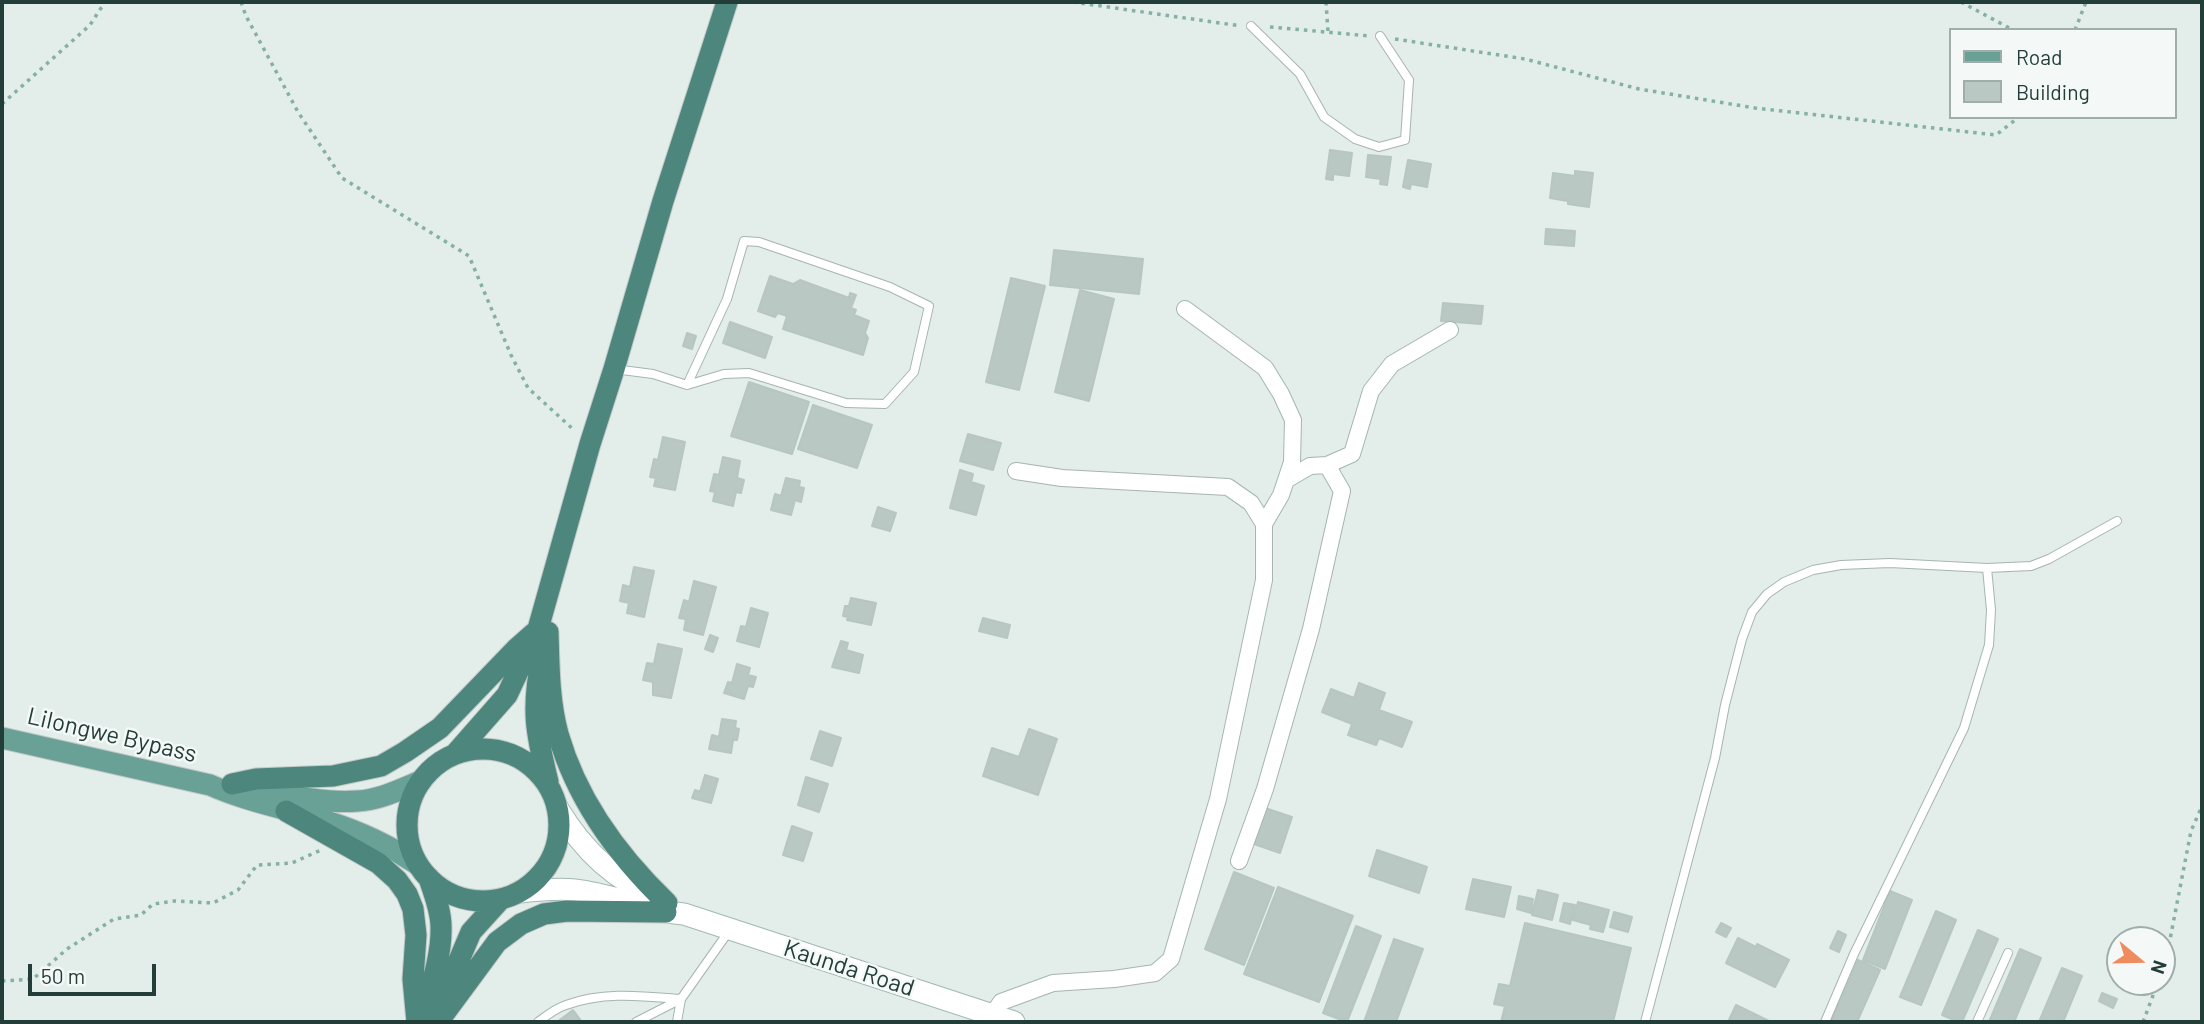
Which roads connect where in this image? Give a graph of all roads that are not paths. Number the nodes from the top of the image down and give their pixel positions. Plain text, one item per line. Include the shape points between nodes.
1 (727, 2) edge
2 (1251, 26) road end
3 (1380, 36) road end
4 (1185, 309) dead end
5 (1450, 330) dead end
6 (614, 369) junction
7 (687, 385) junction
8 (1352, 454) junction
9 (1327, 465) junction
10 (1016, 471) dead end
11 (1286, 480) junction
12 (1342, 491) junction
13 (2116, 522) dead end
14 (1264, 524) junction
15 (1987, 569) junction
16 (543, 631) junction
17 (2, 738) edge
18 (456, 753) junction
19 (421, 781) junction
20 (548, 783) junction
21 (210, 785) junction
22 (232, 785) junction
23 (558, 809) junction
24 (286, 811) junction
25 (1239, 861) dead end
26 (423, 871) junction
27 (510, 896) junction
28 (673, 910) junction
29 (731, 929) junction
30 (2008, 953) dead end
31 (681, 999) junction
32 (992, 1015) junction
33 (419, 1022) edge
34 (435, 1022) edge
35 (538, 1022) edge
36 (636, 1022) edge
37 (677, 1022) edge
38 (1014, 1022) edge
39 (1645, 1022) edge
40 (1825, 1022) edge
41 (1976, 1022) edge

1 - 6 highway
2 - 3 lane via 1300,74 1324,117 1354,139 1379,147 1405,141 1409,80
4 - 11 street via 1265,368 1281,394 1293,420 1292,462
5 - 8 street via 1392,364 1371,391
6 - 7 lane
6 - 16 highway via 551,580
7 - 7 lane via 724,374 749,373 846,403 885,404 914,372 929,306 890,287 759,242 744,241 727,299
8 - 9 street
8 - 12 street
9 - 11 street via 1310,466
9 - 12 street
10 - 14 street via 1227,488 1251,503
11 - 14 street
12 - 25 street via 1311,629
13 - 15 lane via 2031,566
14 - 32 street via 1264,580 1218,799 1171,958 1155,973 1053,983 1001,1002
15 - 39 lane via 1890,563 1822,568 1784,582 1752,612
15 - 40 lane via 1989,645 1964,728
16 - 18 highway via 507,695
16 - 20 highway via 535,705
16 - 22 highway via 517,648 440,728 382,766 333,776 256,779
16 - 28 highway via 558,733 578,787 609,837
17 - 21 main road, Lilongwe Bypass
18 - 19 highway via 436,764
18 - 20 highway via 481,748 507,751 530,764
19 - 22 main road, Lilongwe Bypass via 358,801 330,801
19 - 26 highway via 407,822 409,843
20 - 23 highway
21 - 22 main road, Lilongwe Bypass
21 - 24 main road, Lilongwe Bypass
23 - 27 highway via 553,857 539,877
23 - 28 main road, Kaunda Road via 595,858
24 - 26 main road, Lilongwe Bypass via 368,836 394,848
24 - 33 highway via 378,863 407,894 416,935 413,979
26 - 27 highway via 450,894 474,901
26 - 33 highway via 442,927
27 - 28 main road, Kaunda Road via 543,889 577,890
27 - 34 highway via 471,932
28 - 29 main road, Kaunda Road
28 - 34 highway via 567,911 521,923 497,942
29 - 31 lane
29 - 32 main road, Kaunda Road
30 - 41 lane
31 - 35 lane via 596,997 564,1005
31 - 36 lane
31 - 37 lane
32 - 38 main road, Kaunda Road

